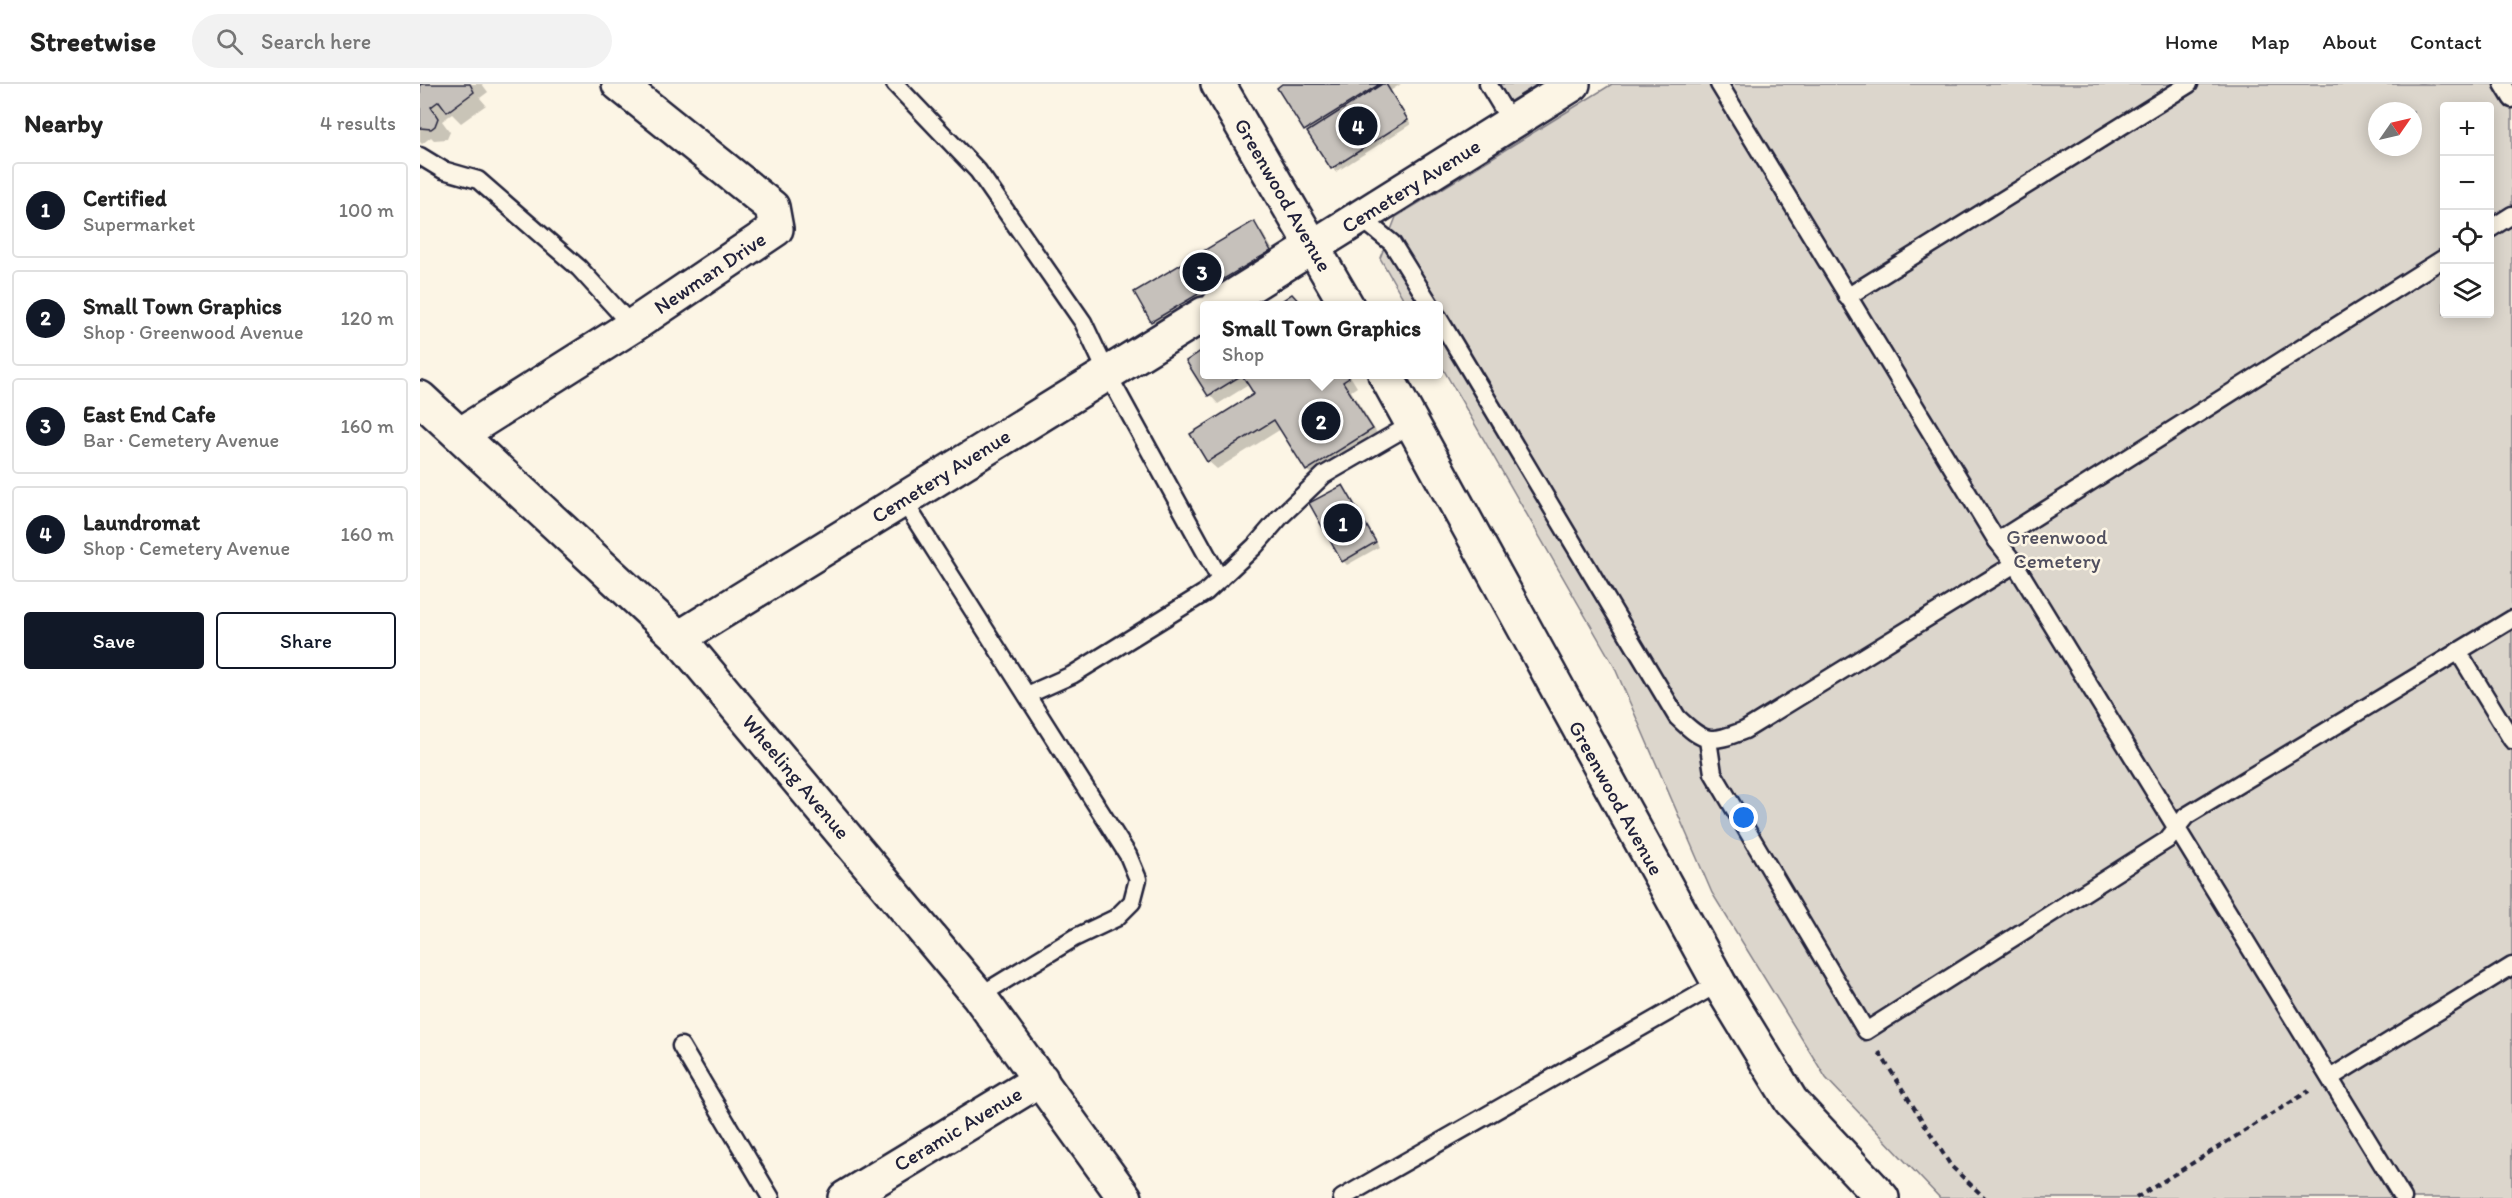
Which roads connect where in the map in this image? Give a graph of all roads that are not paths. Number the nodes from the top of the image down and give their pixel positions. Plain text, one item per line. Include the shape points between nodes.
1 (619, 84) edge
2 (895, 84) edge
3 (1218, 84) edge
4 (1488, 84) edge
5 (1573, 84) edge
6 (1719, 84) edge
7 (2189, 84) edge
8 (2503, 84) edge
9 (2512, 99) edge
10 (1511, 122) junction
11 (420, 156) edge
12 (2512, 215) edge
13 (1361, 218) junction
14 (2494, 226) edge
15 (1314, 246) junction
16 (2440, 261) edge
17 (1847, 297) junction
18 (1226, 301) edge
19 (1344, 301) edge
20 (1428, 301) edge
21 (1200, 316) edge
22 (1443, 325) edge
23 (632, 326) junction
24 (1107, 373) junction
25 (1387, 379) edge
26 (420, 398) edge
27 (1412, 424) junction
28 (461, 434) junction
29 (903, 500) junction
30 (1997, 541) junction
31 (2015, 564) junction
32 (1220, 579) junction
33 (2512, 619) edge
34 (679, 638) junction
35 (2458, 651) junction
36 (1027, 695) junction
37 (1708, 740) junction
38 (2512, 740) edge
39 (2176, 828) junction
40 (2512, 966) edge
41 (1719, 983) junction
42 (979, 996) junction
43 (681, 1046) dead end
44 (2330, 1078) junction
45 (1041, 1079) junction
46 (771, 1198) edge
47 (845, 1198) edge
48 (1125, 1198) edge
49 (1342, 1198) edge
50 (1882, 1198) edge
51 (2403, 1198) edge

1 - 23 street, Newman Drive via 772,207 776,229
2 - 24 lane via 978,171 1083,322
3 - 15 street, Greenwood Avenue
4 - 10 lane
5 - 10 street, Cemetery Avenue
6 - 17 lane
7 - 17 lane
8 - 9 lane
10 - 13 street, Cemetery Avenue
11 - 23 lane via 443,170 478,180 579,268
12 - 14 lane
13 - 15 street, Cemetery Avenue
13 - 20 lane via 1392,243
15 - 18 street, Cemetery Avenue
15 - 19 street, Greenwood Avenue
16 - 30 lane
17 - 30 lane
21 - 24 street, Cemetery Avenue
22 - 37 lane via 1677,717 1694,734
23 - 28 street, Newman Drive
24 - 29 street, Cemetery Avenue
24 - 32 lane
25 - 27 street, Greenwood Avenue
26 - 28 street, Wheeling Avenue
27 - 32 lane via 1324,474
27 - 41 street, Greenwood Avenue
28 - 34 street, Wheeling Avenue
29 - 34 street, Cemetery Avenue
29 - 36 lane
30 - 31 lane
31 - 37 lane via 1745,730
31 - 39 lane
32 - 36 lane via 1206,592 1072,675
33 - 35 lane
34 - 42 street, Wheeling Avenue
35 - 38 lane
35 - 39 lane via 2186,816
36 - 42 lane via 1128,855 1138,879 1132,902 1116,918 1074,938
37 - 39 lane via 1713,773 1866,1031 2167,840
39 - 44 lane
40 - 44 lane
41 - 49 lane
41 - 50 street, Greenwood Avenue via 1791,1101
42 - 45 street, Wheeling Avenue
43 - 46 lane
44 - 51 lane
45 - 47 street, Ceramic Avenue
45 - 48 street, Wheeling Avenue

